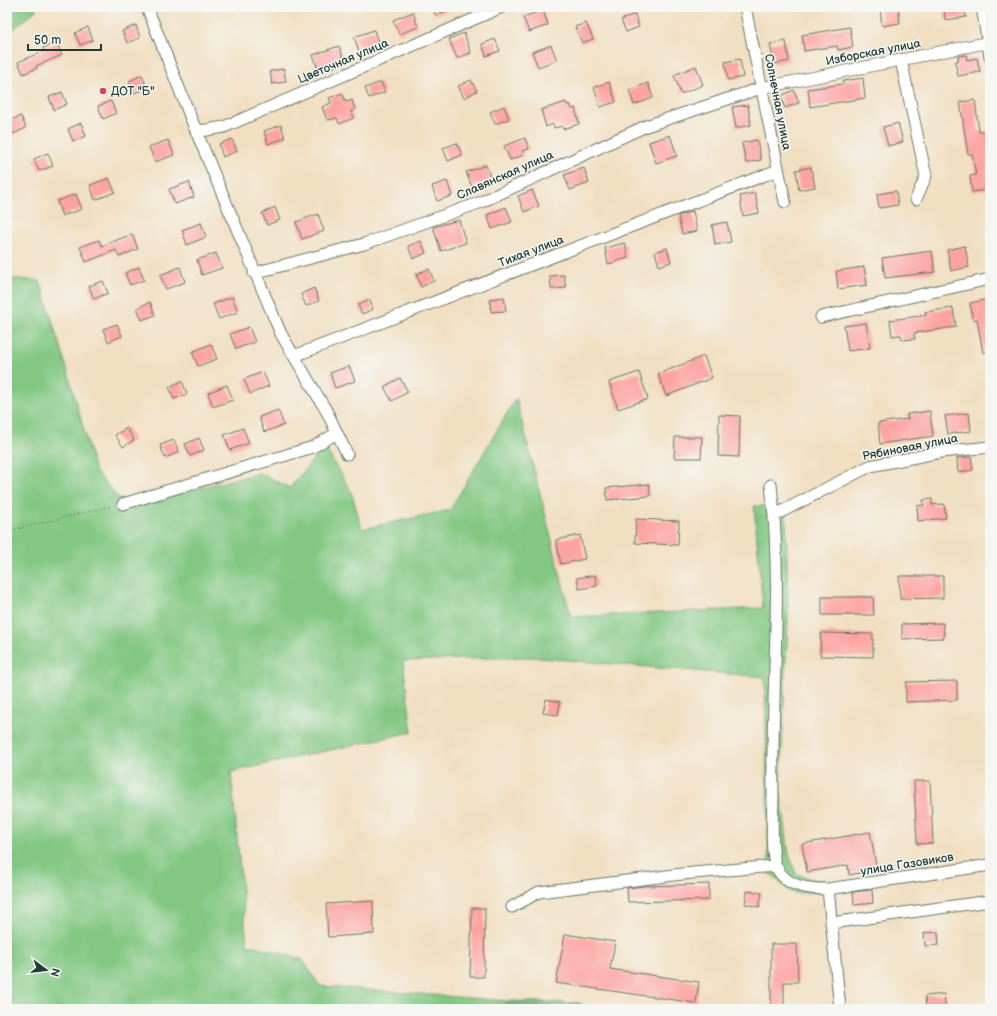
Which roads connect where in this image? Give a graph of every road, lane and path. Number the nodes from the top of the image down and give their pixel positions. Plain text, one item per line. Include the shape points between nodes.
1 (147, 7) edge
2 (502, 7) edge
3 (745, 7) edge
4 (982, 7) edge
5 (989, 42) edge
6 (990, 57) edge
7 (901, 60) junction
8 (762, 88) junction
9 (194, 126) junction
10 (778, 170) junction
11 (916, 199) dead end
12 (785, 202) dead end
13 (254, 273) junction
14 (990, 279) edge
15 (821, 317) dead end
16 (294, 356) junction
17 (337, 433) junction
18 (990, 447) edge
19 (347, 454) dead end
20 (771, 485) dead end
21 (123, 504) joint
22 (775, 515) junction
23 (7, 531) edge
24 (990, 864) edge
25 (776, 866) junction
26 (828, 889) junction
27 (990, 901) edge
28 (512, 907) dead end
29 (831, 923) junction
30 (840, 1009) edge

1 - 9 street
2 - 9 street, Цветочная улица via 224,127 202,131
3 - 8 street, Солнечная улица
4 - 5 street
5 - 6 street
5 - 7 street, Изборская улица
7 - 8 street, Изборская улица
7 - 11 street via 926,176
8 - 10 street, Солнечная улица
8 - 13 street, Славянская улица via 646,126 479,202 364,244
9 - 13 street
10 - 12 street, Солнечная улица
10 - 16 street, Тихая улица
13 - 16 street via 281,334
14 - 15 street
16 - 17 street
17 - 19 street
17 - 21 street via 313,447
18 - 22 street, Рябиновая улица via 941,452 870,466
20 - 22 street
21 - 23 path
22 - 25 street via 777,619 772,770
24 - 26 street, улица Газовиков
25 - 26 street, улица Газовиков via 785,880 806,889
25 - 28 street via 682,874 539,892
26 - 29 street
27 - 29 street
29 - 30 street

